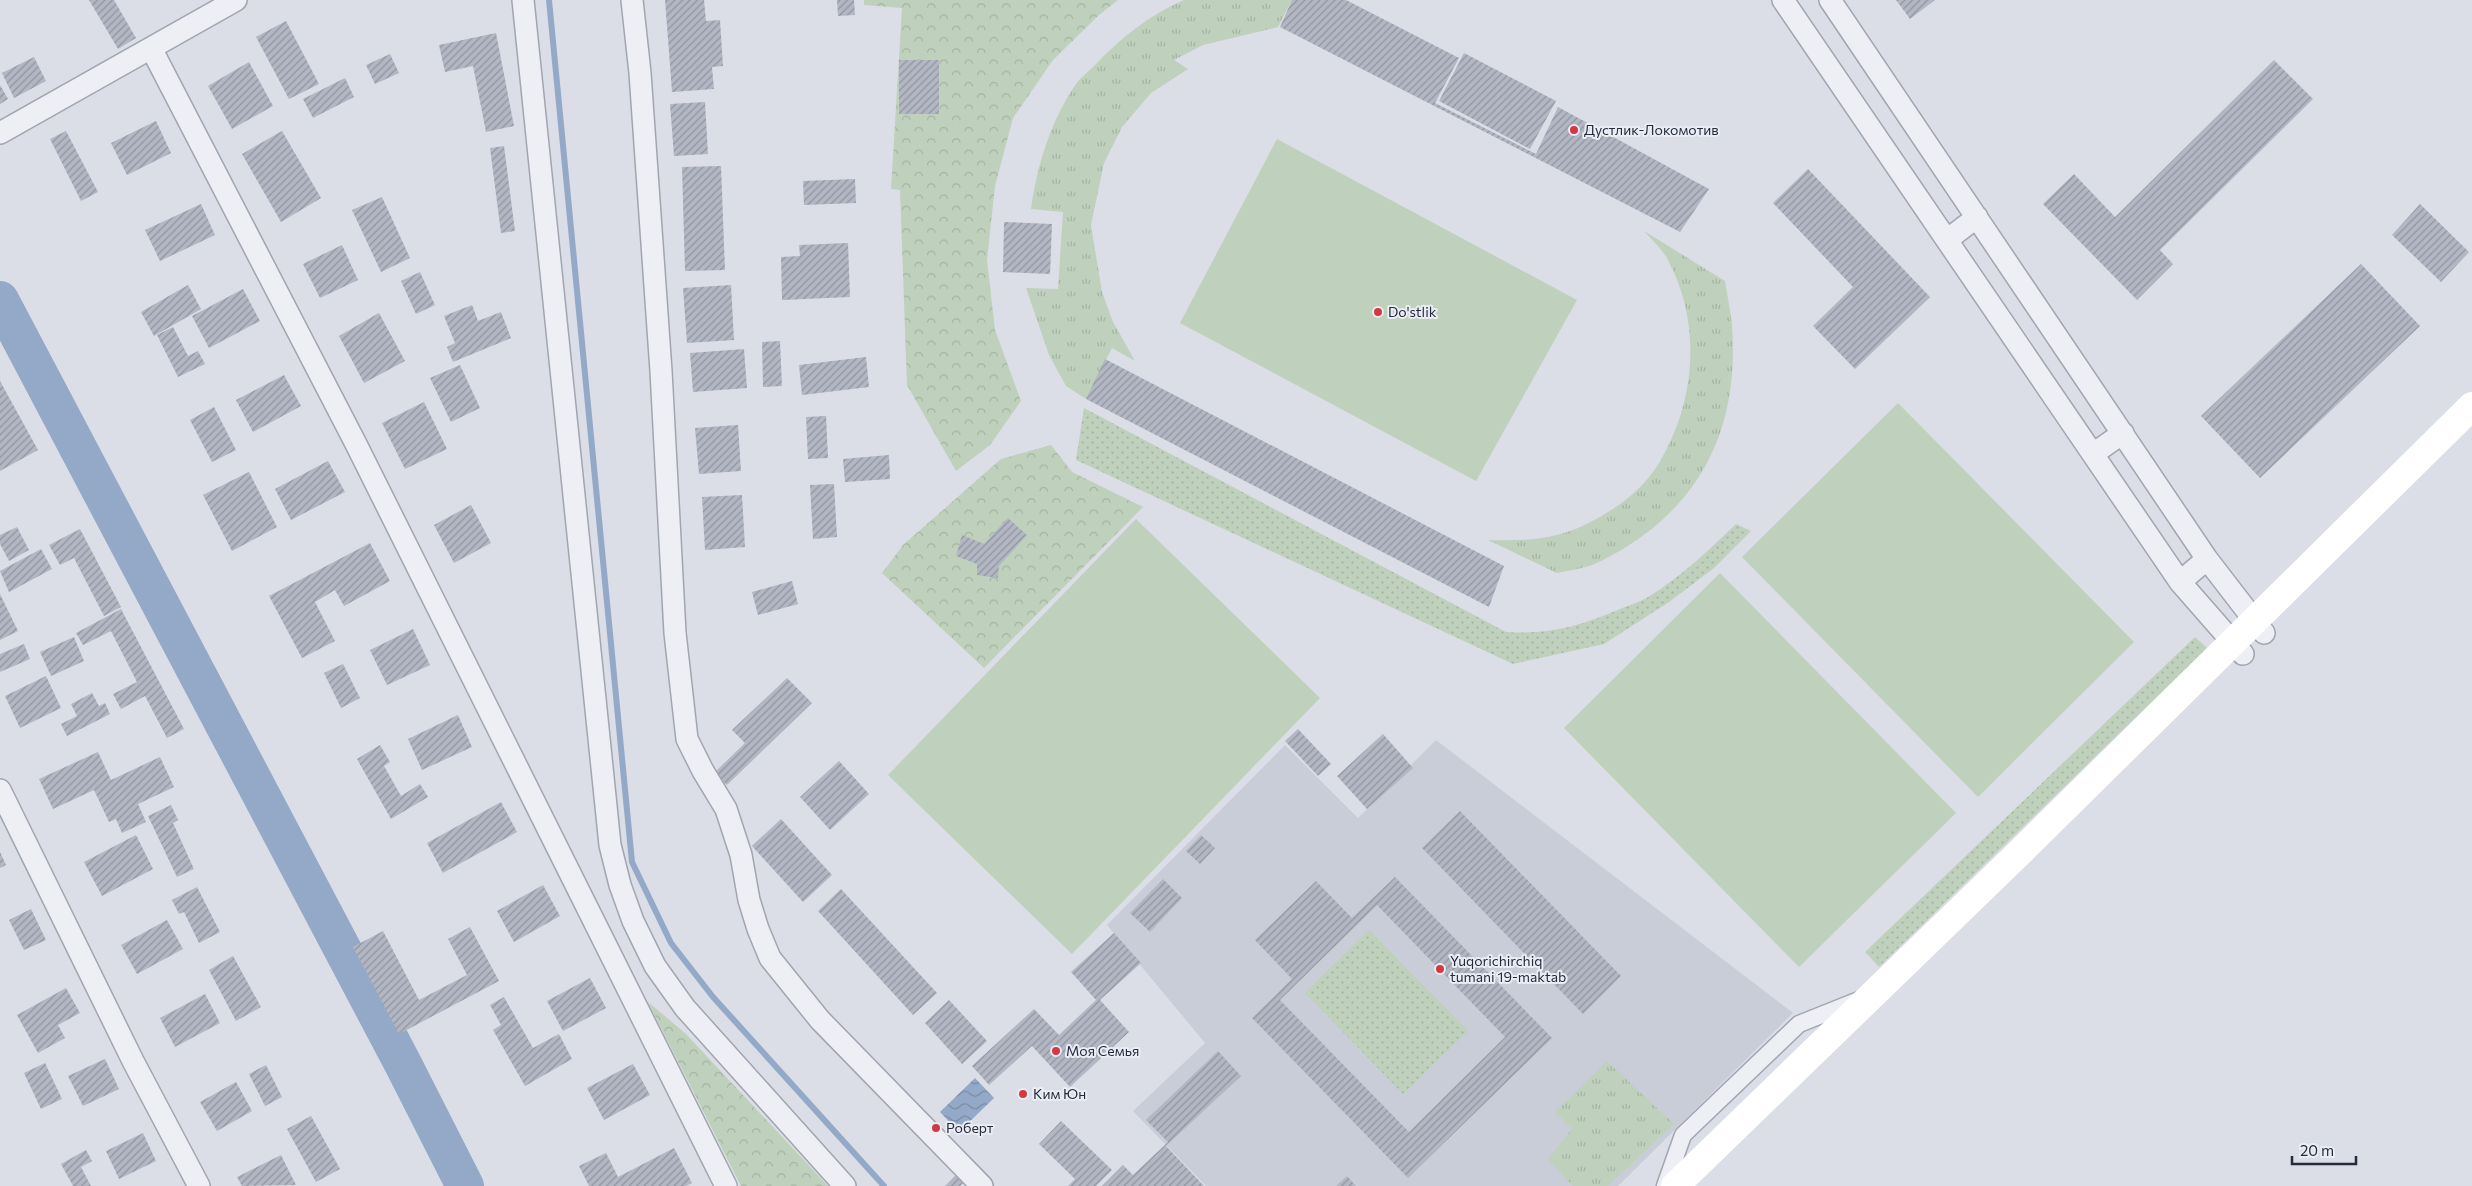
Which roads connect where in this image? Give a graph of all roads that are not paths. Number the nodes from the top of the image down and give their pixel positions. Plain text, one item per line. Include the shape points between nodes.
1 (236, 0) edge
2 (522, 0) edge
3 (632, 0) edge
4 (1783, 0) edge
5 (1830, 0) edge
6 (151, 48) junction
7 (0, 132) edge
8 (1977, 217) junction
9 (1947, 240) junction
10 (2472, 406) edge
11 (2472, 430) edge
12 (2123, 433) junction
13 (2093, 454) junction
14 (2207, 559) junction
15 (2180, 582) junction
16 (2259, 627) junction
17 (2237, 648) junction
18 (0, 790) edge
19 (1875, 994) junction
20 (199, 1186) edge
21 (726, 1186) edge
22 (845, 1186) edge
23 (982, 1186) edge
24 (1665, 1186) edge
25 (1675, 1186) edge
26 (1698, 1186) edge

1 - 6 street
2 - 22 street via 610,845 620,885 655,966 685,1008
3 - 23 street via 659,351 675,633 688,739 703,772 726,809 741,855 749,900 770,958 820,1020
4 - 9 street
5 - 8 street
6 - 7 street
6 - 21 street via 360,453
8 - 9 street
8 - 12 street
9 - 13 street
10 - 16 main road
11 - 16 main road
12 - 13 street
12 - 14 street
13 - 15 street
14 - 15 street
14 - 16 street
15 - 17 street
16 - 17 main road
17 - 19 main road
17 - 26 main road
18 - 20 street via 133,1061
19 - 24 street via 1799,1024 1683,1135
19 - 25 main road

